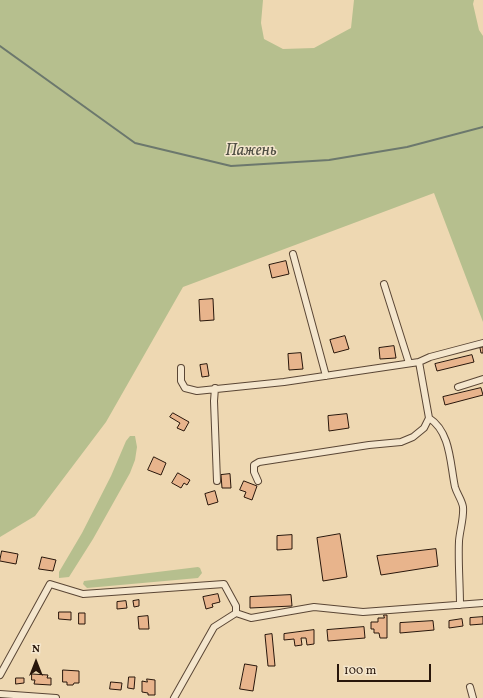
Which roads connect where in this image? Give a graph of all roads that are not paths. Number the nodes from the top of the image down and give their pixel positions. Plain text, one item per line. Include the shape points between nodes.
1 (293, 254) dead end
2 (384, 284) dead end
3 (483, 343) edge
4 (419, 362) junction
5 (408, 363) junction
6 (181, 368) dead end
7 (326, 376) junction
8 (483, 379) edge
9 (458, 387) dead end
10 (215, 388) junction
11 (429, 418) junction
12 (217, 481) dead end
13 (258, 481) dead end
14 (483, 603) edge
15 (460, 605) junction
16 (236, 613) junction
17 (0, 675) edge
18 (470, 687) dead end
19 (0, 694) edge
20 (56, 698) edge
21 (174, 698) edge
22 (473, 698) edge

1 - 7 street
2 - 5 street
3 - 4 street
4 - 5 street
4 - 11 street
5 - 7 street
6 - 10 street via 181,381 185,388 197,391
7 - 10 street
8 - 9 street
10 - 12 street
11 - 13 street via 424,428 401,442 259,462 254,465
11 - 15 street via 436,422 442,433 450,456 455,489 463,505
14 - 15 street
15 - 16 street via 363,612 314,607 251,618
16 - 17 street via 236,606 224,584 83,594 50,584
16 - 21 street via 214,627
18 - 22 street
19 - 20 street

